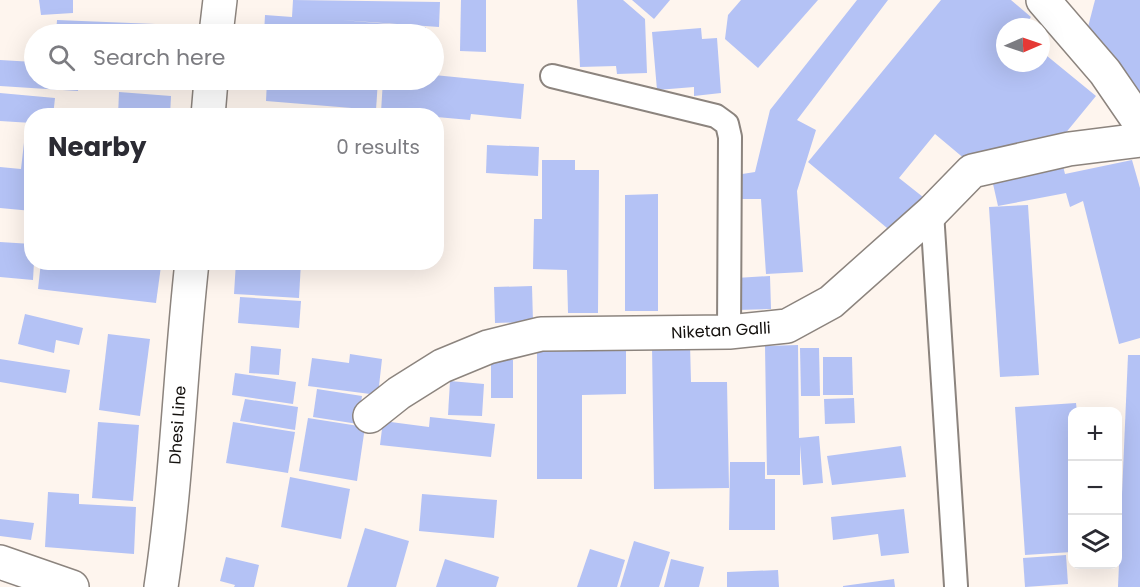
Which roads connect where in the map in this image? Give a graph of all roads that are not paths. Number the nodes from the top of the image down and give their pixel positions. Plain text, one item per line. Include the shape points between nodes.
1 (220, 0) edge
2 (1043, 0) edge
3 (217, 24) edge
4 (552, 76) dead end
5 (211, 90) edge
6 (209, 108) edge
7 (1140, 123) edge
8 (1140, 140) edge
9 (932, 212) junction
10 (191, 270) edge
11 (729, 332) junction
12 (370, 416) dead end
13 (0, 562) edge
14 (956, 586) edge
15 (72, 587) edge
16 (161, 587) edge

1 - 3 street
2 - 7 street via 1105,72
4 - 11 lane via 716,116 727,124
5 - 6 street
8 - 9 street, Niketan Galli via 1069,148 972,171
9 - 11 street, Niketan Galli via 831,302 787,326
9 - 14 lane
10 - 16 street, Dhesi Line
11 - 12 street, Niketan Galli via 541,334 488,347 442,366
13 - 15 street

